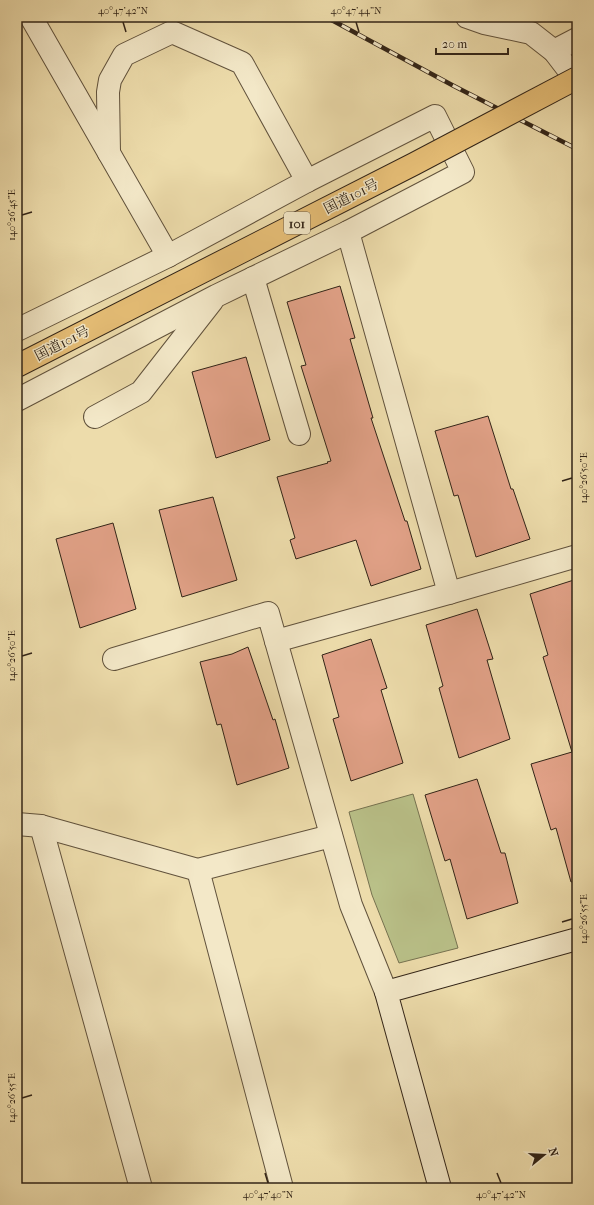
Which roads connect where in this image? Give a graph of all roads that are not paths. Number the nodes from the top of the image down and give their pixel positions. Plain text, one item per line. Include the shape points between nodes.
1 (32, 17) edge
2 (468, 17) edge
3 (577, 39) edge
4 (554, 51) junction
5 (577, 80) edge
6 (109, 153) junction
7 (307, 181) junction
8 (348, 232) junction
9 (168, 256) junction
10 (253, 278) junction
11 (216, 296) junction
12 (17, 330) edge
13 (17, 366) edge
14 (17, 400) edge
15 (95, 417) dead end
16 (299, 434) dead end
17 (577, 556) edge
18 (449, 593) junction
19 (276, 641) junction
20 (114, 659) dead end
21 (17, 824) edge
22 (41, 826) junction
23 (332, 836) junction
24 (198, 870) junction
25 (577, 939) edge
26 (386, 992) junction
27 (142, 1188) edge
28 (282, 1188) edge
29 (440, 1188) edge

1 - 6 street
2 - 4 street via 531,33
3 - 4 street
4 - 5 street
5 - 13 highway, 国道101号 / 101, bridge
6 - 7 street via 110,80 124,55 172,32 242,64
6 - 9 street
7 - 8 street via 435,116 463,172
7 - 9 street
8 - 10 street
8 - 18 street
9 - 12 street
10 - 11 street
10 - 16 street
11 - 14 street
11 - 15 street via 141,392
17 - 18 street
18 - 19 street
19 - 20 street via 268,613
19 - 23 street
21 - 22 street
22 - 24 street
22 - 27 street
23 - 24 street
23 - 26 street via 351,905
24 - 28 street
25 - 26 street
26 - 29 street

